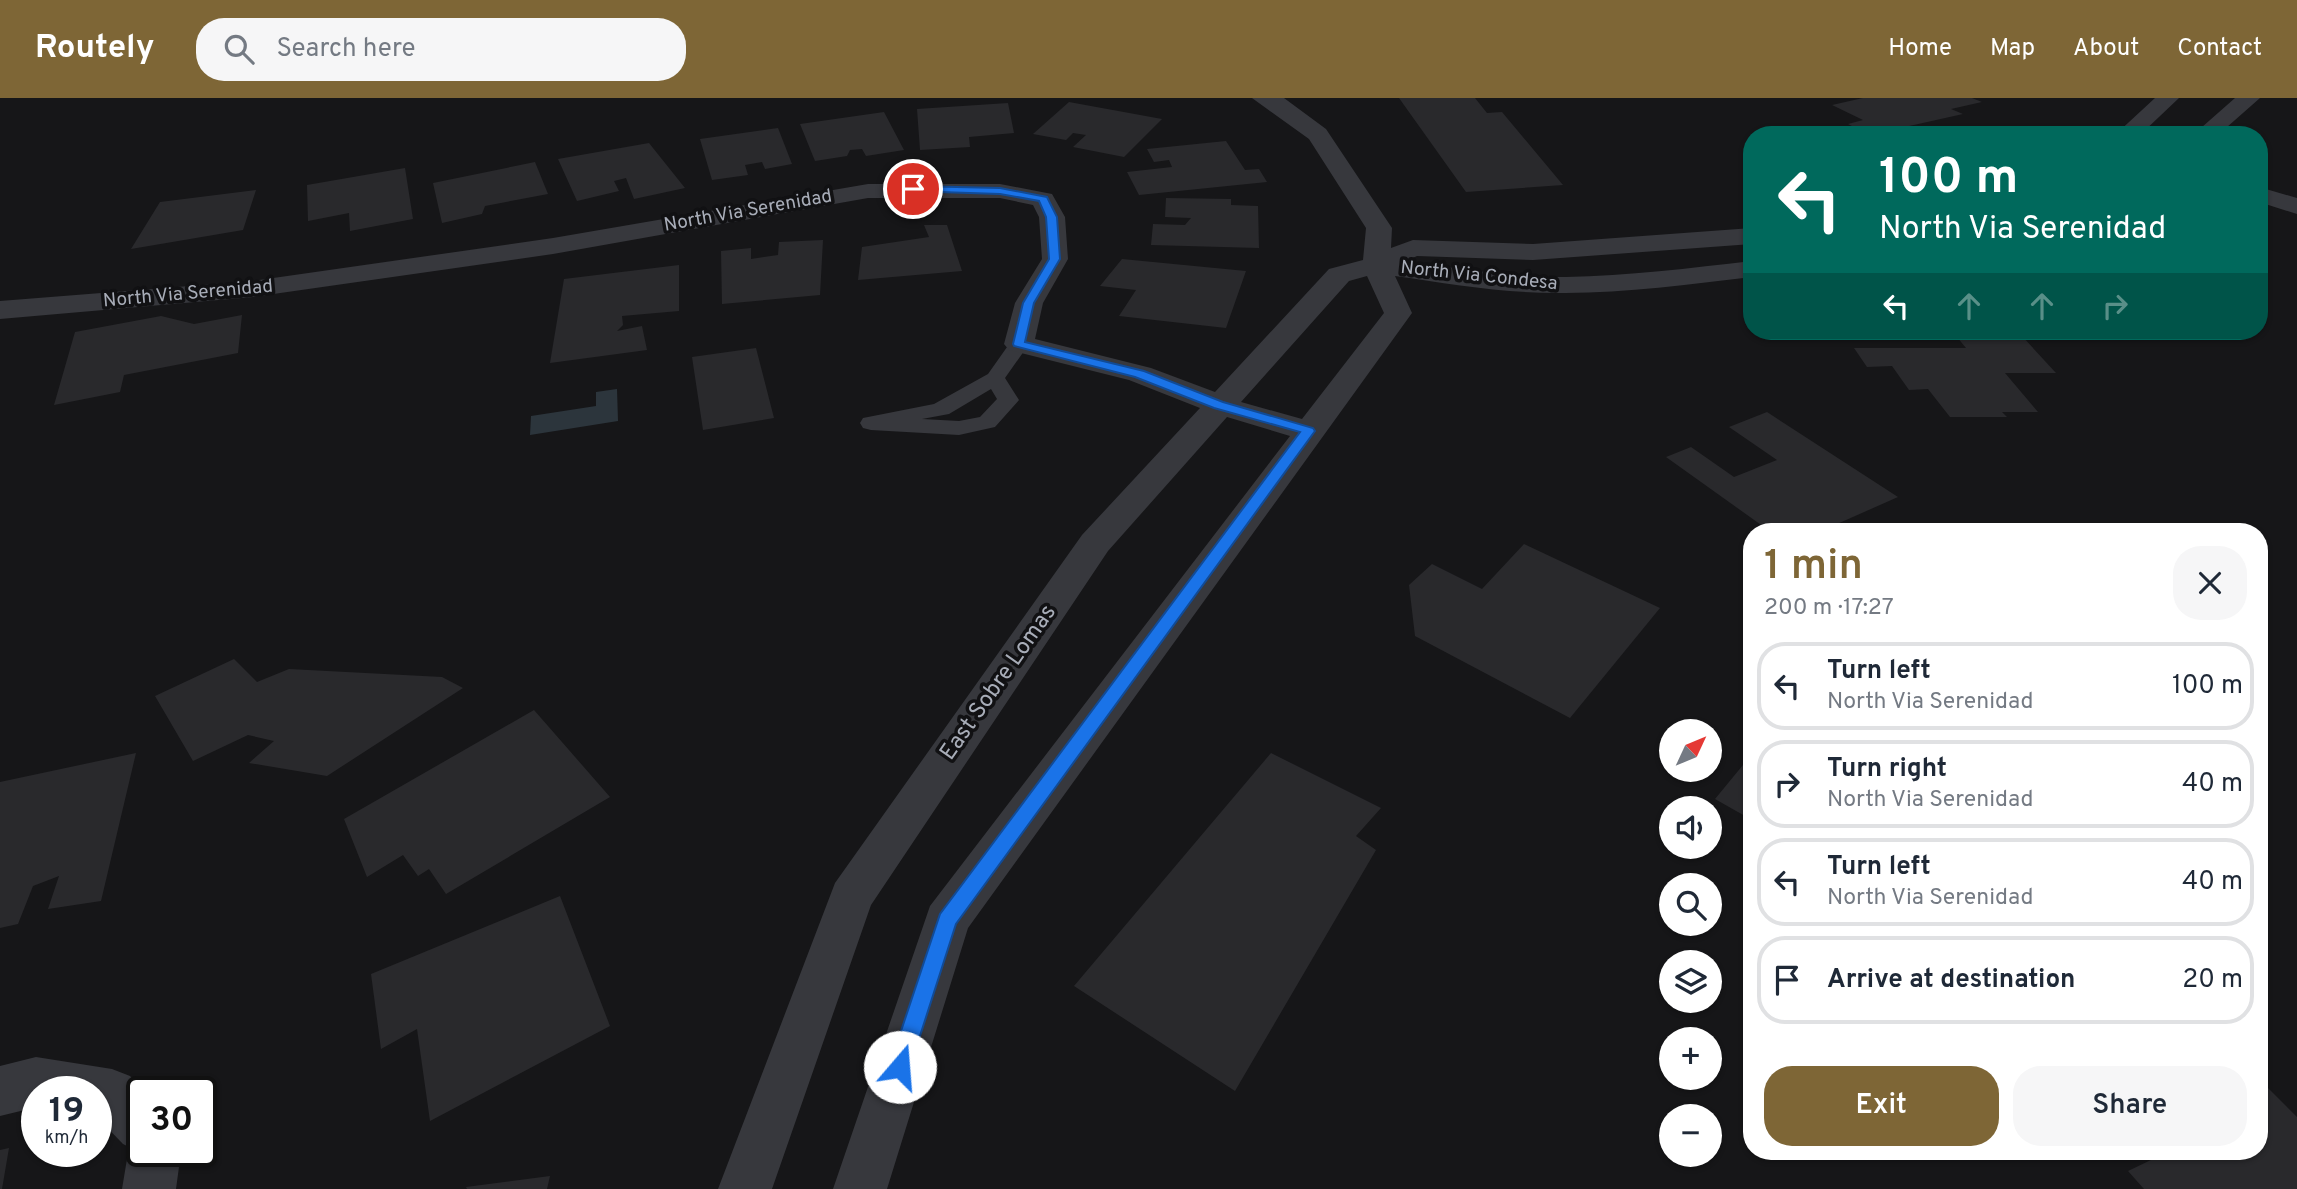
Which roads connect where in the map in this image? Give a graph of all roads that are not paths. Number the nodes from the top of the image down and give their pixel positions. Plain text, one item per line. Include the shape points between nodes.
1 (1264, 98) edge
2 (2168, 98) edge
3 (2249, 98) edge
4 (2136, 126) edge
5 (2215, 126) edge
6 (2268, 197) edge
7 (2297, 206) edge
8 (1743, 237) edge
9 (1376, 265) junction
10 (1743, 271) edge
11 (0, 310) edge
12 (1019, 344) junction
13 (995, 378) junction
14 (1219, 405) junction
15 (1308, 431) junction
16 (0, 1091) edge
17 (126, 1109) edge
18 (152, 1167) edge
19 (149, 1189) edge
20 (745, 1189) edge
21 (860, 1189) edge

1 - 9 street via 1318,134 1379,228
2 - 4 street
3 - 5 street
6 - 7 street
8 - 9 street, North Via Condesa via 1533,252 1413,248
9 - 10 street, North Via Condesa via 1561,285
9 - 14 street, East Sobre Lomas via 1339,275
9 - 15 street via 1398,313
11 - 12 street, North Via Serenidad via 253,289 553,246 868,191 959,189 1043,199 1052,217 1055,259 1029,303
12 - 13 lane
12 - 14 street via 1140,374
13 - 13 lane via 941,409 871,423 959,428 987,422 1008,400
14 - 15 street
14 - 20 street, East Sobre Lomas via 1096,543 851,897
15 - 21 street via 947,920
16 - 17 street via 36,1082 112,1094
18 - 19 street

